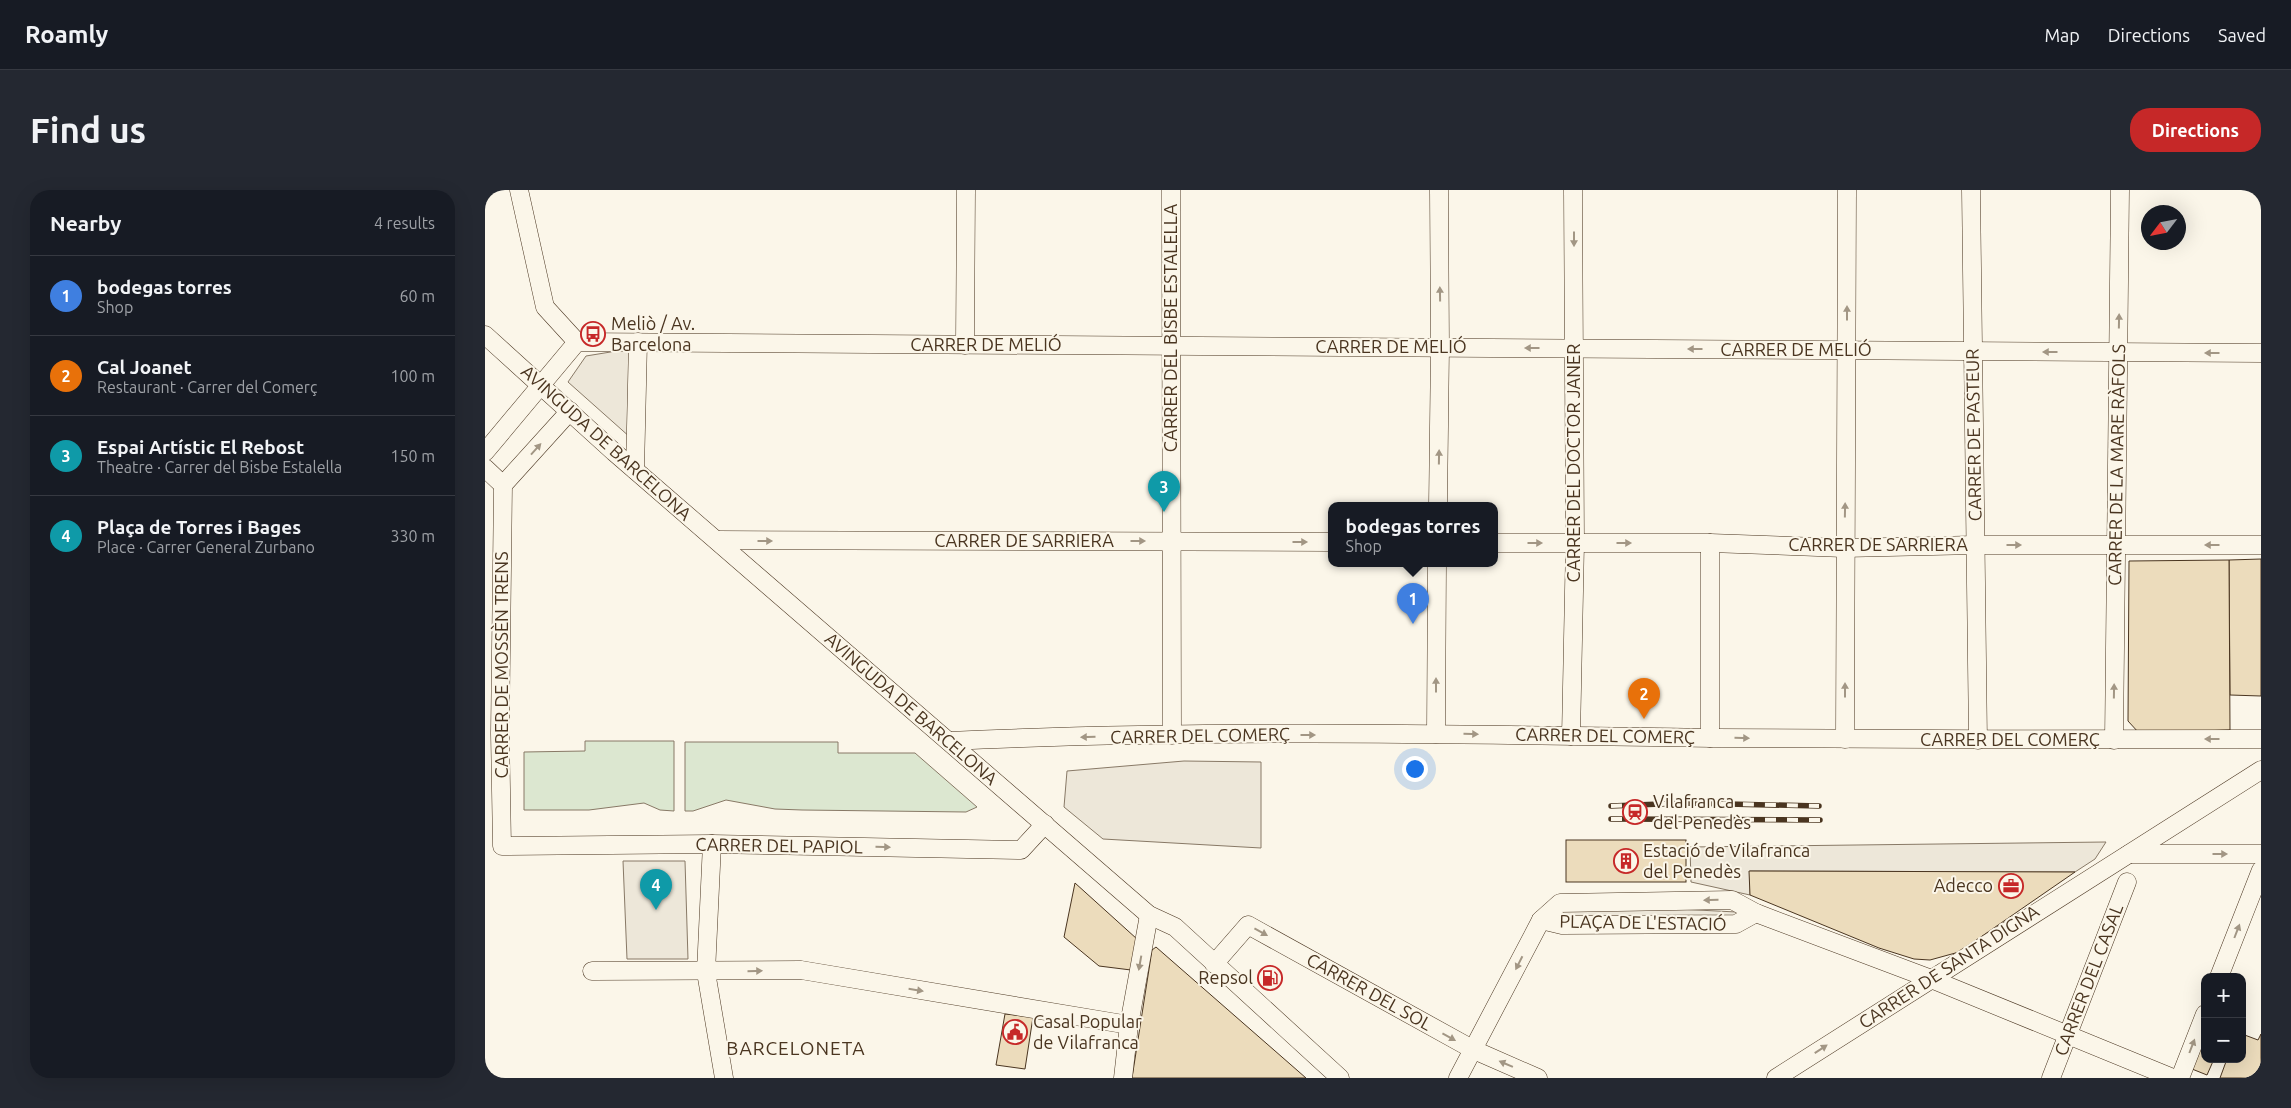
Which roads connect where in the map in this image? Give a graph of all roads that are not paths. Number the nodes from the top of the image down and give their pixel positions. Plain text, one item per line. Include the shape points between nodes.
1 (519, 190) edge
2 (966, 190) edge
3 (1171, 190) edge
4 (1439, 190) edge
5 (1573, 190) edge
6 (1847, 190) edge
7 (1971, 190) edge
8 (2120, 190) edge
9 (485, 335) edge
10 (577, 342) junction
11 (638, 342) junction
12 (965, 345) junction
13 (1171, 346) junction
14 (1441, 348) junction
15 (1575, 349) junction
16 (1847, 350) junction
17 (1973, 352) junction
18 (2118, 352) junction
19 (2261, 353) edge
20 (542, 385) junction
21 (570, 411) junction
22 (485, 452) edge
23 (485, 468) edge
24 (635, 470) junction
25 (503, 485) junction
26 (1438, 502) edge
27 (717, 540) junction
28 (1172, 542) junction
29 (1328, 542) edge
30 (1498, 543) edge
31 (1575, 543) junction
32 (1710, 544) junction
33 (1976, 544) junction
34 (2116, 545) junction
35 (2261, 546) edge
36 (1845, 548) junction
37 (1437, 567) edge
38 (492, 733) edge
39 (1436, 734) junction
40 (1172, 736) junction
41 (1571, 736) junction
42 (1710, 738) junction
43 (1845, 739) junction
44 (2261, 739) edge
45 (1979, 740) junction
46 (2113, 740) junction
47 (949, 741) junction
48 (2261, 770) edge
49 (1045, 824) junction
50 (2173, 828) junction
51 (712, 844) junction
52 (502, 846) joint
53 (2179, 854) junction
54 (2261, 854) edge
55 (2126, 856) junction
56 (2261, 870) edge
57 (2127, 882) dead end
58 (1756, 914) junction
59 (1149, 915) junction
60 (1541, 920) junction
61 (1214, 964) junction
62 (592, 971) dead end
63 (706, 972) junction
64 (2221, 973) edge
65 (1931, 978) junction
66 (2203, 1018) edge
67 (1129, 1025) junction
68 (2068, 1036) junction
69 (1474, 1050) junction
70 (725, 1078) edge
71 (1123, 1078) edge
72 (1340, 1078) edge
73 (1458, 1078) edge
74 (1538, 1078) edge
75 (1776, 1078) edge
76 (2051, 1078) edge
77 (2173, 1078) edge
78 (2180, 1078) edge

1 - 10 street via 545,307
2 - 12 street
3 - 13 street, CARRER DEL BISBE ESTALELLA
14 -> 4 street
5 -> 15 street, CARRER DEL DOCTOR JANER
16 -> 6 street
7 - 17 street, CARRER DE PASTEUR
18 -> 8 street, CARRER DE LA MARE RÀFOLS
9 - 20 street, AVINGUDA DE BARCELONA
10 - 11 street, CARRER DE MELIÓ
10 - 20 street
11 - 12 street, CARRER DE MELIÓ
11 - 24 street
12 - 13 street, CARRER DE MELIÓ
13 - 14 street, CARRER DE MELIÓ
13 - 28 street, CARRER DEL BISBE ESTALELLA
15 -> 14 street, CARRER DE MELIÓ
26 -> 14 street
16 -> 15 street, CARRER DE MELIÓ
15 - 31 street, CARRER DEL DOCTOR JANER
16 - 17 street, CARRER DE MELIÓ
36 -> 16 street
18 -> 17 street, CARRER DE MELIÓ
17 - 33 street, CARRER DE PASTEUR
19 -> 18 street, CARRER DE MELIÓ
18 - 34 street, CARRER DE LA MARE RÀFOLS
20 - 21 street, AVINGUDA DE BARCELONA
20 - 22 street
21 - 24 street, AVINGUDA DE BARCELONA
25 -> 21 street
23 - 25 street
24 - 27 street, AVINGUDA DE BARCELONA
25 - 38 street, CARRER DE MOSSÈN TRENS
27 -> 28 street, CARRER DE SARRIERA
27 - 47 street, AVINGUDA DE BARCELONA
28 -> 29 street, CARRER DE SARRIERA
28 - 40 street, CARRER DEL BISBE ESTALELLA
30 -> 31 street, CARRER DE SARRIERA
31 -> 32 street, CARRER DE SARRIERA
31 - 41 street, CARRER DEL DOCTOR JANER
32 - 36 street, CARRER DE SARRIERA
32 - 42 street
33 -> 34 street, CARRER DE SARRIERA
33 - 36 street, CARRER DE SARRIERA
33 - 45 street, CARRER DE PASTEUR
35 -> 34 street, CARRER DE SARRIERA
46 -> 34 street, CARRER DE LA MARE RÀFOLS
43 -> 36 street
39 -> 37 street
38 - 52 street, CARRER DE MOSSÈN TRENS
40 -> 39 street, CARRER DEL COMERÇ
39 -> 41 street, CARRER DEL COMERÇ
40 -> 47 street, CARRER DEL COMERÇ
41 - 42 street, CARRER DEL COMERÇ
42 -> 43 street, CARRER DEL COMERÇ
43 - 45 street, CARRER DEL COMERÇ
44 -> 46 street, CARRER DEL COMERÇ
45 - 46 street, CARRER DEL COMERÇ
47 - 49 street, AVINGUDA DE BARCELONA
48 - 50 street, CARRER DE SANTA DIGNA
51 -> 49 street, CARRER DEL PAPIOL via 1021,850
49 - 59 street, AVINGUDA DE BARCELONA
50 - 53 street
50 - 55 street, CARRER DE SANTA DIGNA
51 - 52 street, CARRER DEL PAPIOL
51 - 63 street
53 -> 54 street
53 - 55 street
55 - 65 street, CARRER DE SANTA DIGNA
64 -> 56 street
57 - 68 street, CARRER DEL CASAL
58 - 60 street, PLAÇA DE L'ESTACIÓ via 1736,924 1562,926
58 -> 60 street, PLAÇA DE L'ESTACIÓ via 1732,900 1592,902 1559,903
58 - 65 street
59 - 61 street, AVINGUDA DE BARCELONA via 1175,927
59 -> 67 street
60 -> 69 street
61 -> 69 street, CARRER DEL SOL via 1248,925
61 - 72 street, AVINGUDA DE BARCELONA
62 - 63 street
63 -> 67 street via 801,970
63 - 70 street
65 - 68 street
75 -> 65 street, CARRER DE SANTA DIGNA
78 -> 66 street
67 - 71 street
68 - 76 street, CARRER DEL CASAL
68 - 77 street
69 - 73 street
74 -> 69 street, CARRER DEL SOL

